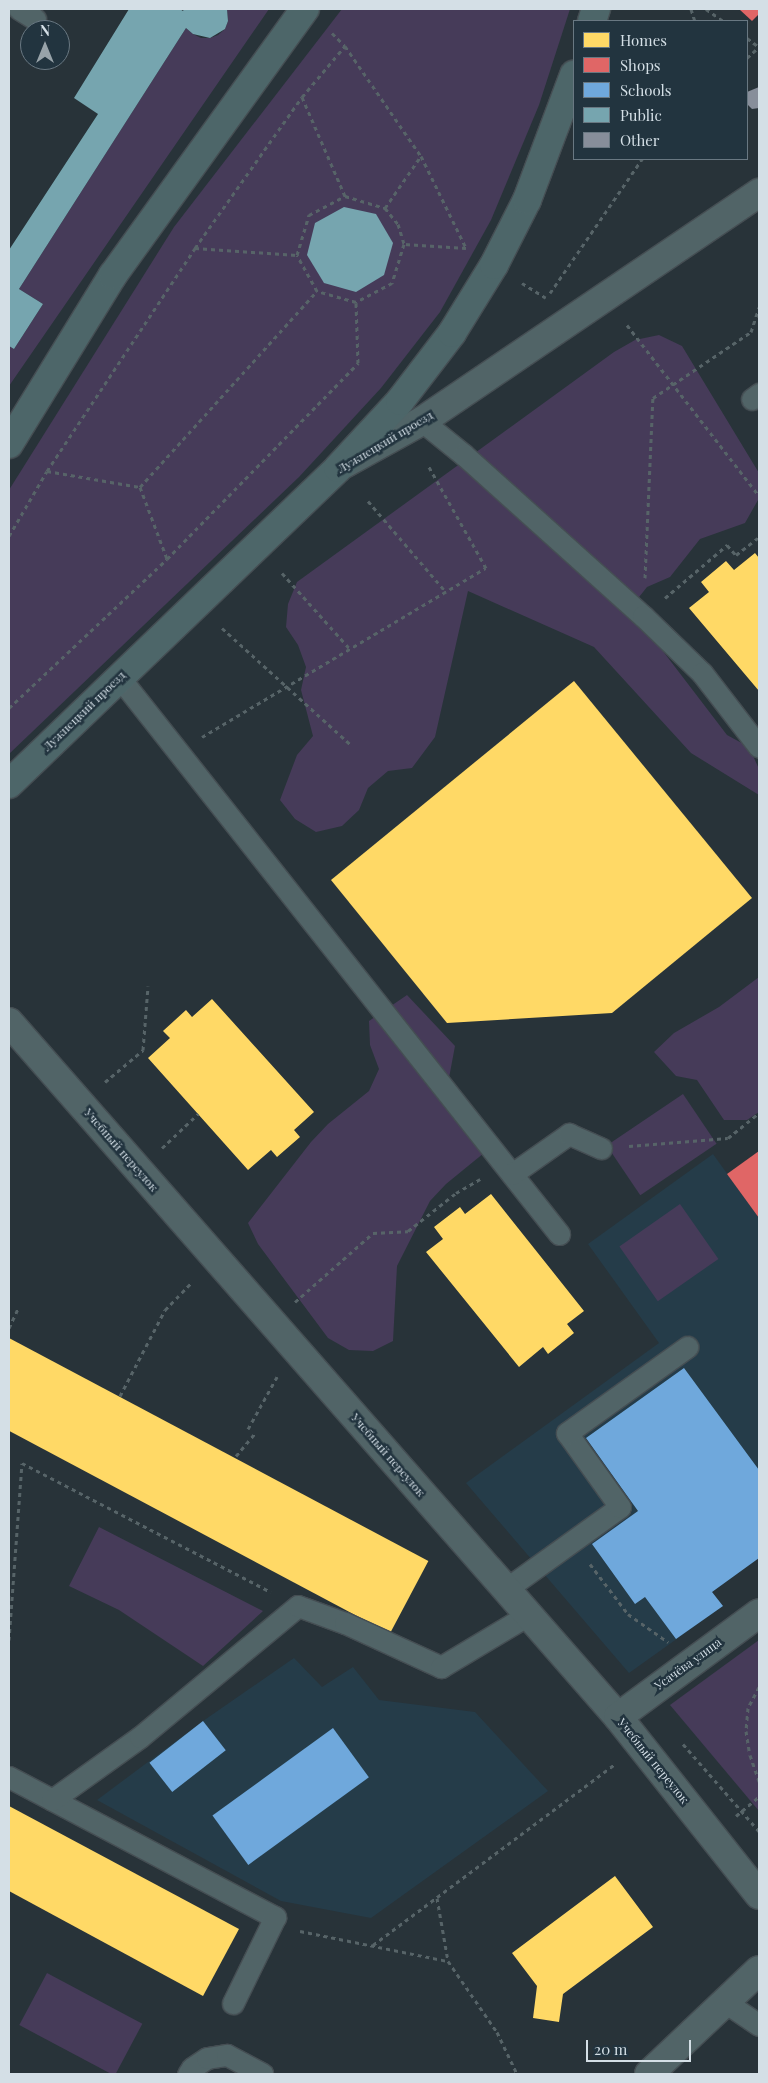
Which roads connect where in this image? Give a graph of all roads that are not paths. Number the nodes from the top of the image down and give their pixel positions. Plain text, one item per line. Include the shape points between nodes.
1 (305, 9) edge
2 (573, 78) edge
3 (759, 193) edge
4 (422, 421) junction
5 (9, 444) edge
6 (338, 468) junction
7 (120, 677) junction
8 (759, 747) edge
9 (9, 784) edge
10 (9, 1022) edge
11 (602, 1148) road end
12 (508, 1170) junction
13 (559, 1234) dead end
14 (687, 1347) dead end
15 (506, 1589) junction
16 (759, 1612) edge
17 (528, 1615) junction
18 (618, 1717) junction
19 (9, 1778) edge
20 (52, 1800) junction
21 (759, 1895) edge
22 (759, 1970) edge
23 (726, 2002) junction
24 (233, 2003) dead end
25 (759, 2025) edge
26 (188, 2074) edge
27 (262, 2074) edge
28 (650, 2074) edge

1 - 5 main road via 113,275
2 - 6 main road via 527,200 494,265 452,333 400,401
3 - 4 street, Лужнецкий проезд
4 - 6 street, Лужнецкий проезд
4 - 8 lane via 643,616 702,673
6 - 7 main road, Лужнецкий проезд
7 - 9 main road, Лужнецкий проезд
7 - 12 lane
10 - 15 street, Учебный переулок
11 - 12 lane via 569,1134
12 - 13 lane
14 - 15 lane via 567,1434 620,1507
15 - 17 street, Учебный переулок
16 - 18 street, Усачёва улица
17 - 18 street, Учебный переулок
17 - 20 lane via 441,1667 345,1623 298,1606 140,1737
18 - 21 street, Учебный переулок
19 - 20 lane
20 - 24 lane via 275,1917
22 - 23 street
23 - 25 lane
23 - 28 street
26 - 27 lane via 208,2058 227,2055

